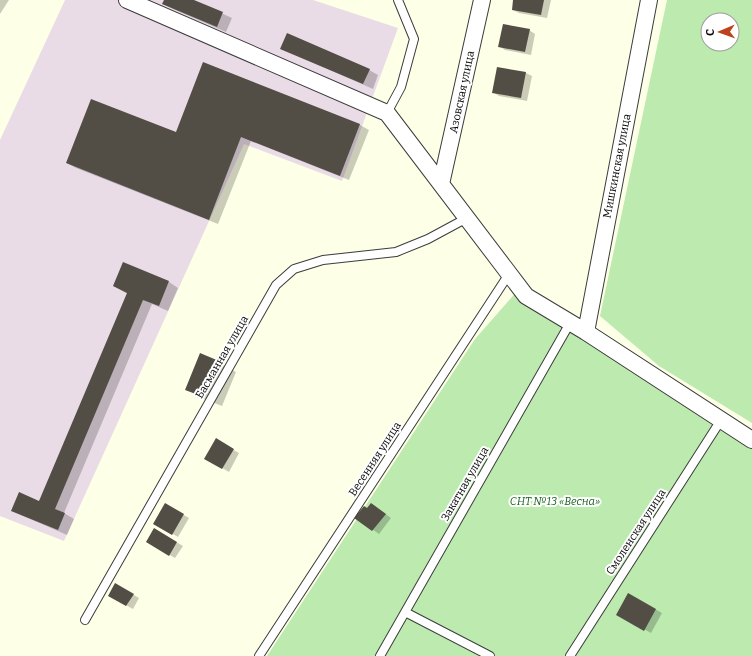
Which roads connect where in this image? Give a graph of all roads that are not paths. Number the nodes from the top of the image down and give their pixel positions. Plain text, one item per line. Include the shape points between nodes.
1 (128, 0) edge
2 (398, 0) edge
3 (482, 0) edge
4 (649, 0) edge
5 (387, 113) junction
6 (441, 184) junction
7 (467, 218) junction
8 (509, 274) junction
9 (570, 323) junction
10 (586, 332) junction
11 (721, 420) junction
12 (752, 440) edge
13 (405, 612) junction
14 (85, 620) dead end
15 (259, 656) edge
16 (380, 656) edge
17 (490, 656) edge
18 (570, 656) edge

1 - 5 street
2 - 5 lane via 414,39 400,87
3 - 6 street, Азовская улица
4 - 10 street, Мишкинская улица
5 - 6 street
6 - 7 street
7 - 8 street
7 - 14 lane, Басманная улица via 428,239 396,252 323,260 294,269 276,285
8 - 9 street via 526,296
8 - 15 lane, Весенняя улица
9 - 10 street
9 - 13 lane, Закатная улица
10 - 11 street
11 - 12 street
11 - 18 lane, Смоленская улица
13 - 16 lane, Закатная улица
13 - 17 lane

